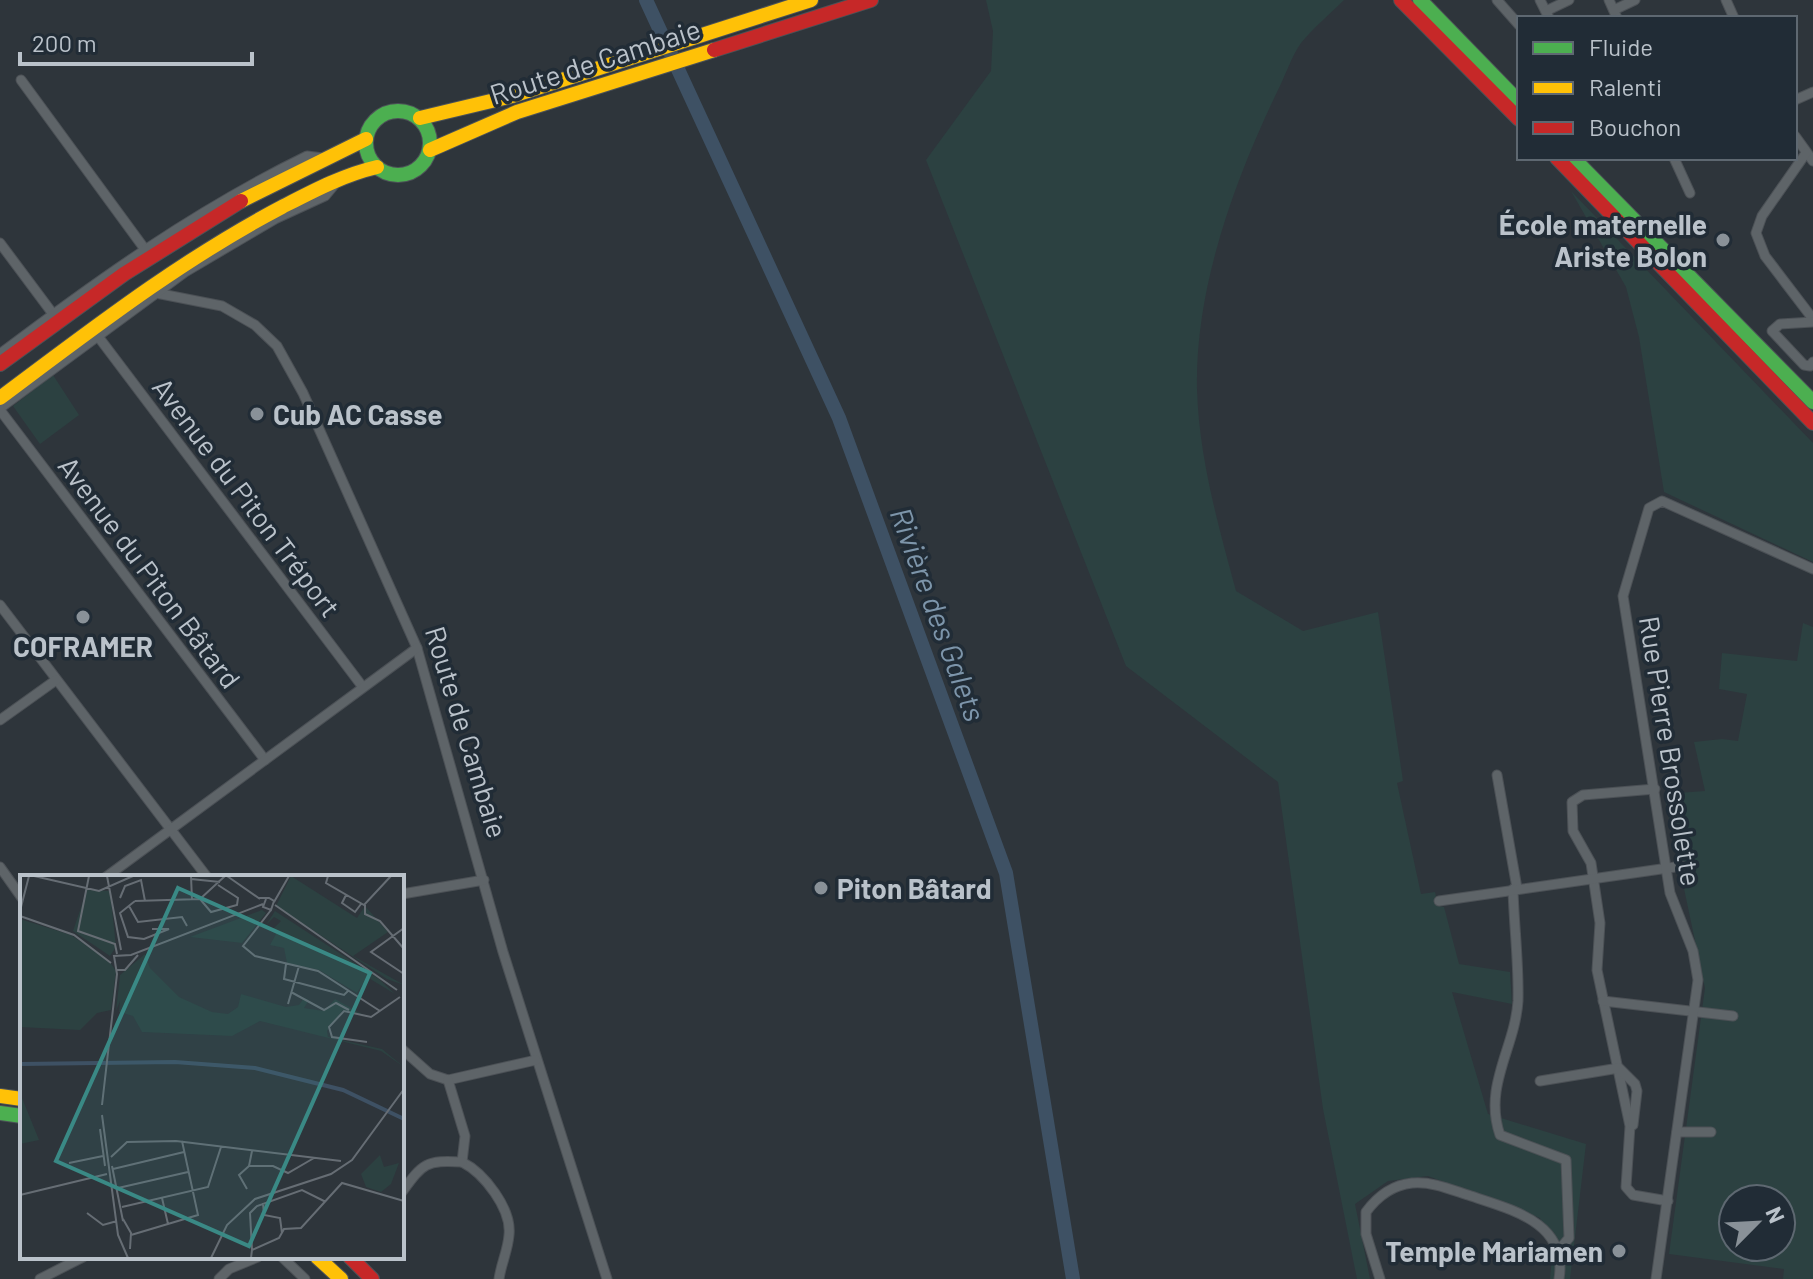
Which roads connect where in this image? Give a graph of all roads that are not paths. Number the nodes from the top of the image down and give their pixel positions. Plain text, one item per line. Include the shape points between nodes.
1 (811, 0) edge
2 (871, 0) edge
3 (1401, 0) edge
4 (1420, 0) edge
5 (1497, 0) edge
6 (1540, 0) edge
7 (1569, 0) edge
8 (1609, 0) edge
9 (1635, 0) edge
10 (1726, 0) edge
11 (1548, 14) edge
12 (1616, 14) edge
13 (1732, 14) edge
14 (1517, 23) edge
15 (21, 80) dead end
16 (1517, 100) edge
17 (1517, 117) edge
18 (420, 118) junction
19 (366, 139) junction
20 (1797, 139) edge
21 (430, 150) junction
22 (1809, 157) edge
23 (327, 158) junction
24 (1559, 160) edge
25 (1575, 160) edge
26 (1675, 160) edge
27 (377, 167) junction
28 (336, 181) junction
29 (1690, 193) dead end
30 (0, 243) edge
31 (144, 248) junction
32 (178, 277) junction
33 (156, 293) junction
34 (186, 298) junction
35 (53, 314) junction
36 (1813, 320) edge
37 (97, 335) junction
38 (0, 354) edge
39 (1813, 362) edge
40 (0, 364) edge
41 (0, 398) edge
42 (1813, 402) edge
43 (0, 409) edge
44 (1813, 423) edge
45 (1813, 569) edge
46 (0, 605) edge
47 (417, 648) junction
48 (56, 680) junction
49 (362, 686) junction
50 (0, 720) edge
51 (265, 760) junction
52 (1497, 775) dead end
53 (1655, 789) junction
54 (169, 830) junction
55 (1682, 866) dead end
56 (0, 867) edge
57 (1666, 869) junction
58 (109, 875) edge
59 (205, 875) edge
60 (1593, 877) junction
61 (484, 880) junction
62 (1515, 888) junction
63 (404, 894) edge
64 (20, 895) edge
65 (1439, 901) dead end
66 (1603, 1001) junction
67 (1695, 1011) junction
68 (1733, 1016) dead end
69 (404, 1051) edge
70 (536, 1060) junction
71 (1619, 1068) junction
72 (448, 1080) junction
73 (1540, 1081) dead end
74 (0, 1096) edge
75 (20, 1099) edge
76 (0, 1113) edge
77 (20, 1116) edge
78 (1677, 1132) junction
79 (1711, 1132) dead end
80 (462, 1162) junction
81 (404, 1189) edge
82 (1668, 1201) junction
83 (1557, 1252) junction
84 (79, 1259) edge
85 (253, 1259) edge
86 (284, 1259) edge
87 (319, 1259) edge
88 (352, 1259) edge
89 (40, 1279) edge
90 (219, 1279) edge
91 (305, 1279) edge
92 (341, 1279) edge
93 (372, 1279) edge
94 (499, 1279) edge
95 (607, 1279) edge
96 (1380, 1279) edge
97 (1559, 1279) edge
98 (1656, 1279) edge

1 - 18 main road, Route de Cambaie via 512,96
2 - 21 main road, Route de Cambaie via 517,112
3 - 17 main road
4 - 16 main road
5 - 14 street
6 - 11 street
7 - 11 street
8 - 12 street
9 - 12 street
10 - 13 street
15 - 31 street
18 - 19 main road, Route de Cambaie via 401,110 382,114
18 - 21 main road via 429,132
19 - 23 main road, Route de Cambaie
19 - 27 main road
20 - 22 street
21 - 27 main road, Route de Cambaie via 411,173 391,174
22 - 36 street via 1762,216 1756,233 1765,256
23 - 31 street via 307,156 255,181
23 - 40 main road, Route de Cambaie via 167,245
24 - 44 main road
25 - 42 main road
26 - 29 street
27 - 28 main road, Route de Cambaie
28 - 32 street via 325,196
28 - 41 main road, Route de Cambaie via 181,265
30 - 35 street
31 - 35 street
32 - 33 street
32 - 34 street
33 - 34 street, Route de Cambaie
33 - 37 street
34 - 47 street, Route de Cambaie via 222,306 255,325 277,346
35 - 38 street
36 - 39 street via 1780,324 1772,331 1804,365
37 - 43 street
37 - 49 street, Avenue du Piton Tréport
43 - 51 street, Avenue du Piton Bâtard
45 - 53 street, Rue Pierre Brossolette via 1668,502 1657,501 1649,508 1623,596
46 - 48 street
47 - 49 street
47 - 61 street, Route de Cambaie
48 - 50 street
48 - 54 street
49 - 51 street
51 - 54 street
52 - 62 street
53 - 57 street, Rue Pierre Brossolette
53 - 60 street via 1583,795 1572,802 1573,831 1589,857
54 - 58 street
54 - 59 street
55 - 57 street
56 - 64 street
57 - 60 street
57 - 67 street, Rue Pierre Brossolette via 1697,968
60 - 62 street
60 - 66 street
61 - 63 street
61 - 70 street, Route de Cambaie
62 - 65 street
62 - 83 street via 1518,1004 1493,1114 1500,1135 1566,1160 1569,1238
66 - 67 street
66 - 71 street
67 - 68 street
67 - 78 street, Rue Pierre Brossolette
69 - 72 street via 430,1074
70 - 72 street
70 - 95 street, Route de Cambaie
71 - 73 street
71 - 82 street via 1637,1091 1624,1181 1628,1192
72 - 80 street via 465,1136
74 - 75 main road
76 - 77 main road
78 - 79 street
78 - 82 street, Rue Pierre Brossolette
80 - 81 street via 420,1166
80 - 94 street via 481,1175 506,1215 510,1233
82 - 98 street, Rue Pierre Brossolette
83 - 96 street via 1542,1227 1523,1213 1431,1183 1411,1183 1384,1194 1366,1212 1366,1234
83 - 97 street
84 - 89 street
85 - 90 street
86 - 91 street
87 - 92 main road
88 - 93 main road

